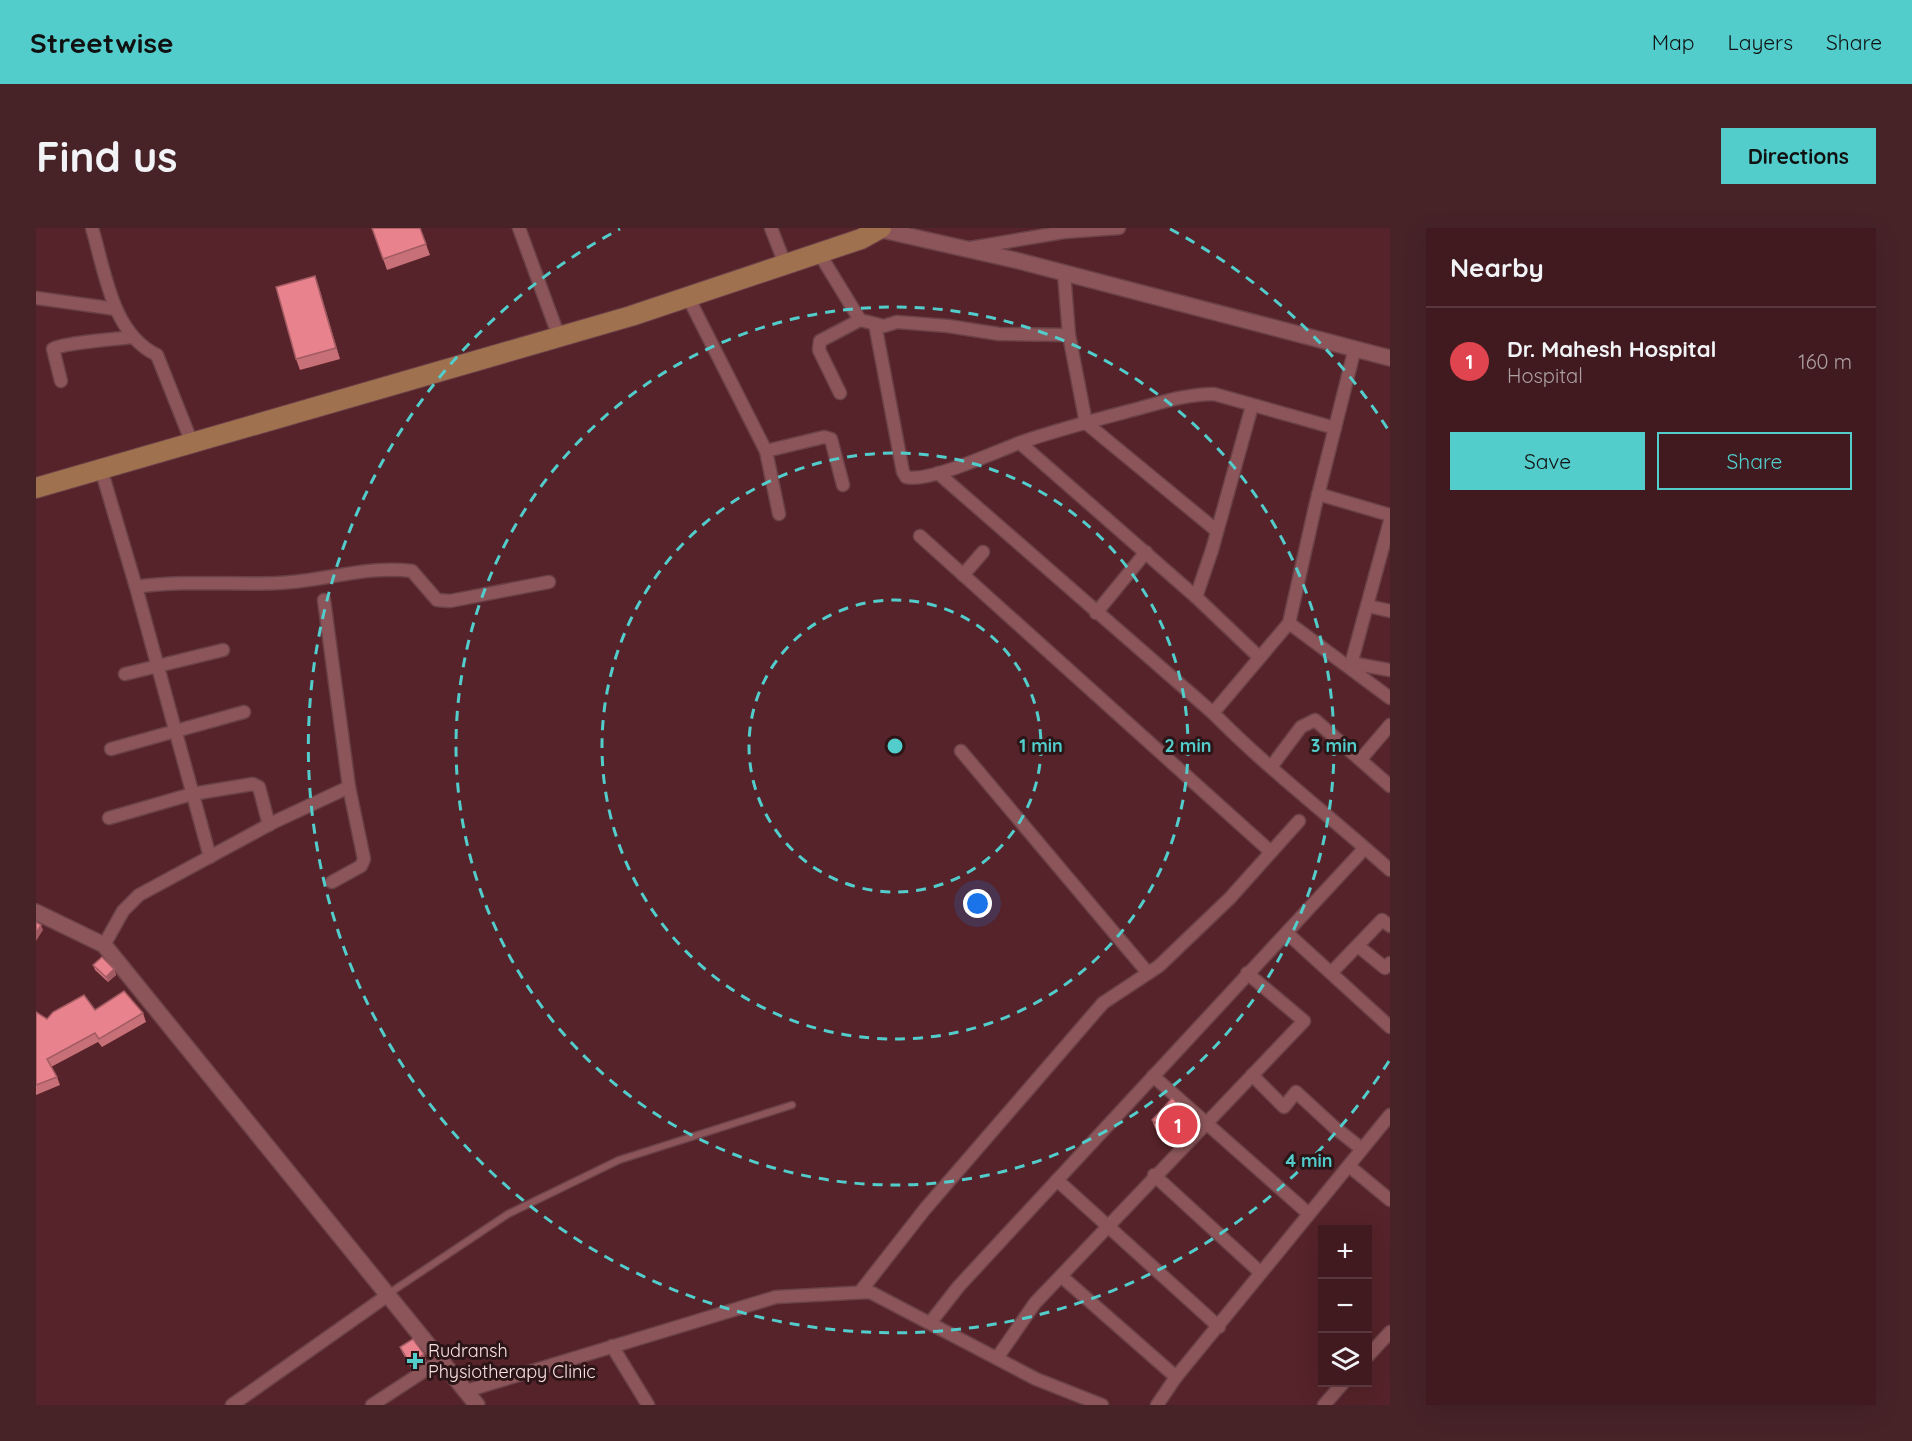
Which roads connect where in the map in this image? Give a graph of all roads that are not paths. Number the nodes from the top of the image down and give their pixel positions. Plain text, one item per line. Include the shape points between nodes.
1 (92, 228) edge
2 (519, 228) edge
3 (771, 228) edge
4 (1119, 228) edge
5 (879, 229) edge
6 (966, 249) junction
7 (819, 253) junction
8 (785, 264) junction
9 (1064, 273) junction
10 (688, 297) junction
11 (36, 298) edge
12 (116, 309) junction
13 (860, 320) junction
14 (875, 324) junction
15 (1070, 335) junction
16 (132, 337) junction
17 (559, 337) junction
18 (1355, 348) junction
19 (1390, 358) edge
20 (61, 381) dead end
21 (840, 393) dead end
22 (1252, 406) junction
23 (1086, 423) junction
24 (1335, 428) junction
25 (192, 442) junction
26 (1020, 443) junction
27 (766, 451) junction
28 (101, 469) junction
29 (938, 473) junction
30 (843, 485) dead end
31 (36, 488) edge
32 (1318, 495) junction
33 (779, 514) dead end
34 (1390, 515) edge
35 (1390, 521) edge
36 (1217, 531) junction
37 (920, 536) dead end
38 (984, 552) dead end
39 (1146, 552) junction
40 (1386, 553) edge
41 (963, 575) junction
42 (549, 582) dead end
43 (136, 586) junction
44 (1196, 597) junction
45 (324, 600) dead end
46 (1368, 606) junction
47 (1390, 611) edge
48 (1096, 613) junction
49 (1289, 623) junction
50 (223, 650) dead end
51 (1259, 657) junction
52 (158, 665) junction
53 (1351, 665) junction
54 (1390, 670) edge
55 (126, 674) dead end
56 (1390, 698) edge
57 (244, 712) dead end
58 (1213, 713) junction
59 (1390, 725) edge
60 (176, 732) junction
61 (111, 749) dead end
62 (961, 750) dead end
63 (1360, 759) junction
64 (1271, 766) junction
65 (1390, 786) edge
66 (348, 788) junction
67 (192, 795) junction
68 (110, 818) dead end
69 (1299, 821) dead end
70 (269, 825) junction
71 (1364, 849) junction
72 (1271, 852) junction
73 (210, 857) junction
74 (1389, 866) edge
75 (332, 882) dead end
76 (36, 912) edge
77 (1390, 926) edge
78 (1287, 933) junction
79 (104, 945) junction
80 (1358, 946) junction
81 (1390, 963) edge
82 (1247, 973) junction
83 (1331, 973) junction
84 (1148, 974) junction
85 (1390, 1027) edge
86 (1252, 1075) junction
87 (1153, 1076) junction
88 (792, 1105) dead end
89 (1390, 1115) edge
90 (1205, 1123) junction
91 (1362, 1149) junction
92 (1349, 1166) junction
93 (1154, 1175) junction
94 (1058, 1179) junction
95 (1390, 1200) edge
96 (1309, 1215) junction
97 (1108, 1226) junction
98 (1261, 1273) junction
99 (1061, 1276) junction
100 (860, 1292) junction
101 (388, 1295) junction
102 (930, 1323) junction
103 (1219, 1327) junction
104 (1390, 1332) edge
105 (612, 1346) junction
106 (1372, 1352) edge
107 (997, 1358) junction
108 (441, 1360) junction
109 (1176, 1377) junction
110 (1340, 1387) edge
111 (466, 1391) junction
112 (1074, 1400) edge
113 (247, 1401) edge
114 (232, 1405) edge
115 (372, 1405) edge
116 (477, 1405) edge
117 (648, 1405) edge
118 (1102, 1405) edge
119 (1157, 1405) edge
120 (1324, 1405) edge

1 - 12 street
2 - 17 street
3 - 8 street
4 - 6 street via 1064,232
5 - 6 street
5 - 7 main road
6 - 9 street
7 - 8 main road
7 - 13 street
8 - 10 main road
9 - 15 street
9 - 18 street
10 - 17 main road
10 - 27 street
11 - 12 street
12 - 16 street
13 - 14 street
13 - 21 street via 820,341 819,350
14 - 15 street via 897,322 999,334
14 - 29 street via 903,472 912,479
15 - 23 street
16 - 20 street via 60,344 53,349
16 - 25 street via 142,348 157,355
17 - 25 main road
18 - 19 street
18 - 24 street
22 - 23 street via 1214,394 1194,394
22 - 24 street
22 - 36 street
23 - 26 street
23 - 36 street
24 - 32 street
25 - 28 main road
26 - 29 street
26 - 39 street
27 - 30 street via 824,437 831,439
27 - 33 street
28 - 31 main road
28 - 43 street
29 - 48 street
32 - 34 street
32 - 49 street
35 - 40 street
36 - 44 street
37 - 41 street
38 - 41 street
39 - 44 street
39 - 48 street
40 - 46 street
41 - 72 street
42 - 43 street via 450,601 437,600 412,572 391,568 282,583 171,582
43 - 52 street
44 - 51 street
45 - 66 street
46 - 47 street
46 - 53 street
48 - 58 street
49 - 51 street
49 - 53 street
50 - 52 street
51 - 58 street
52 - 55 street
52 - 60 street
53 - 54 street
53 - 56 street
57 - 60 street
58 - 64 street
59 - 63 street
60 - 61 street
60 - 67 street
62 - 84 street
63 - 64 street via 1315,720 1301,727
63 - 65 street
64 - 71 street
66 - 70 street
66 - 75 street via 363,859 361,866
67 - 68 street
67 - 70 street via 253,784 261,792
67 - 73 street
69 - 72 street
70 - 73 street
71 - 74 street
71 - 78 street
72 - 84 street via 1230,898
73 - 79 street via 139,895 123,911
76 - 79 street
77 - 80 street via 1382,920
78 - 82 street
78 - 83 street
79 - 101 street
80 - 81 street via 1385,968
80 - 83 street
82 - 86 street via 1304,1021
82 - 87 street
83 - 85 street
84 - 100 street via 1103,1003 925,1209
86 - 90 street
86 - 91 street via 1284,1107 1296,1092
87 - 90 street
87 - 94 street
88 - 101 lane via 618,1160 508,1214
89 - 91 street
90 - 93 street
90 - 96 street
91 - 92 street
92 - 95 street
92 - 96 street
93 - 97 street
93 - 98 street
94 - 97 street
94 - 102 street
96 - 98 street
97 - 99 street
97 - 103 street
98 - 103 street
99 - 107 street via 1035,1303
99 - 109 street
100 - 102 street via 870,1292
100 - 105 street via 776,1297
101 - 108 street
101 - 113 street
102 - 107 street
103 - 109 street
104 - 106 street
105 - 111 street
105 - 117 street
107 - 112 street
108 - 111 street
108 - 115 street
109 - 119 street
110 - 120 street
111 - 116 street
112 - 118 street
113 - 114 street

